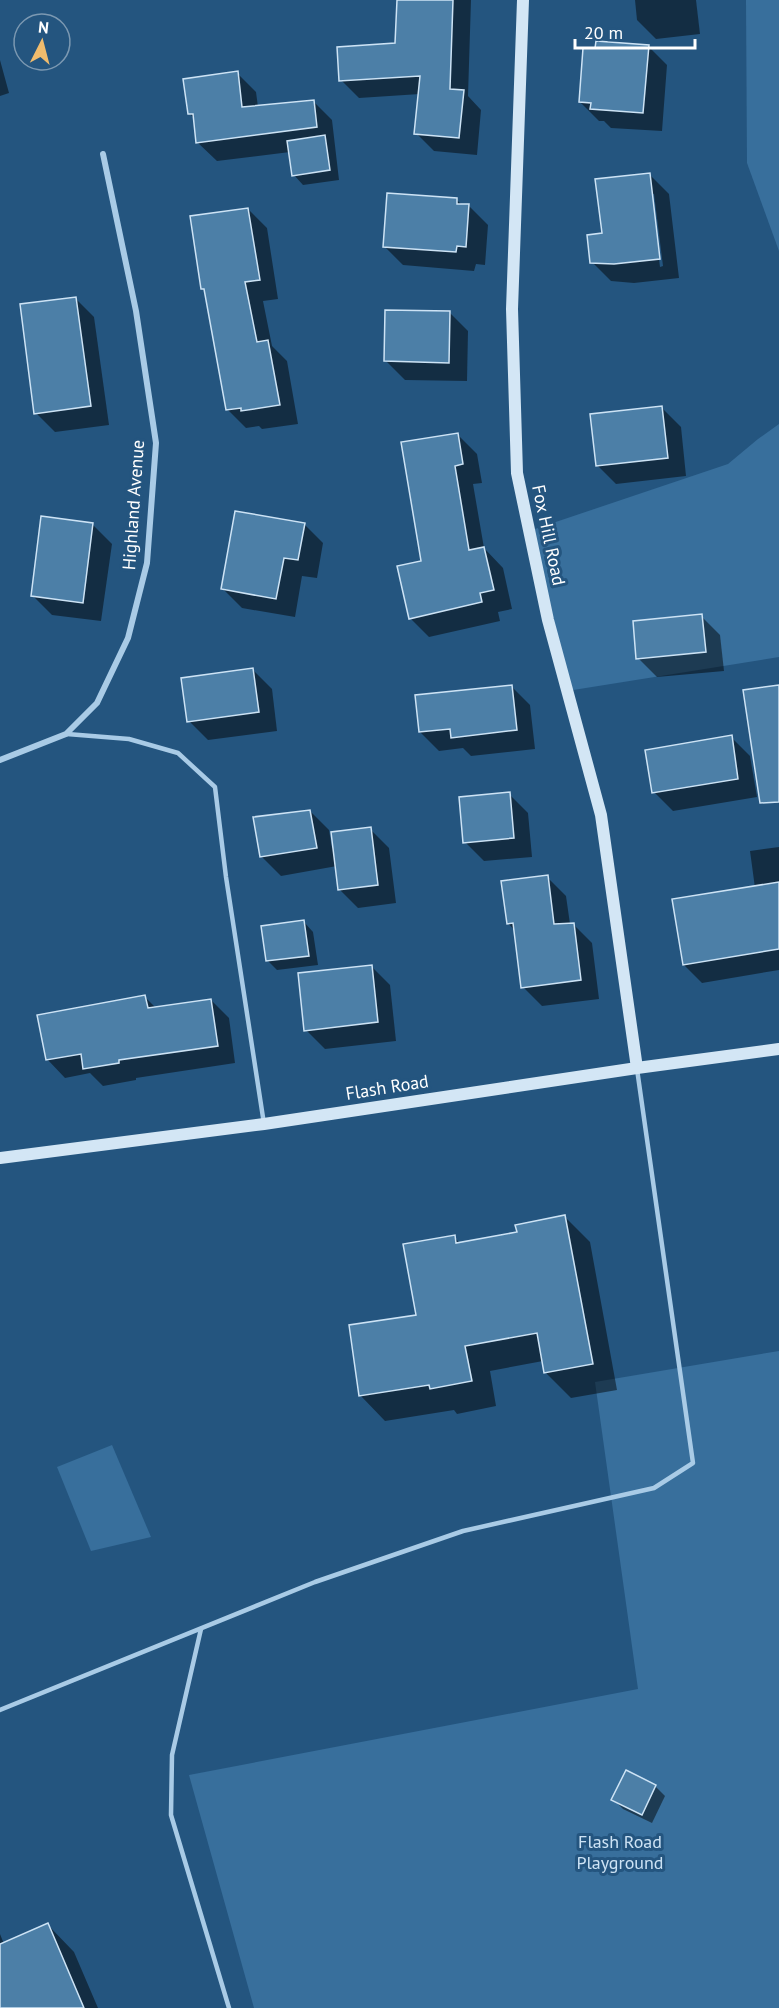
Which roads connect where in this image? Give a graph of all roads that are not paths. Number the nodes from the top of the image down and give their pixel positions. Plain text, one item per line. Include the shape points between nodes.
1 (523, 0) edge
2 (103, 154) dead end
3 (66, 734) junction
4 (0, 760) edge
5 (779, 1049) edge
6 (637, 1068) junction
7 (264, 1124) junction
8 (0, 1158) edge
9 (201, 1629) junction
10 (0, 1710) edge
11 (230, 2008) edge

1 - 6 street, Fox Hill Road via 512,309 517,473 548,620 601,815
2 - 3 street, Highland Avenue via 136,311 156,443 147,564 128,638 97,703
3 - 4 street, Highland Avenue
3 - 7 lane via 129,739 178,753 215,787
5 - 6 street, Flash Road
6 - 7 street, Flash Road
6 - 9 lane via 693,1463 654,1488 463,1531 315,1582
7 - 8 street, Flash Road
9 - 10 lane
9 - 11 lane via 172,1755 171,1815

